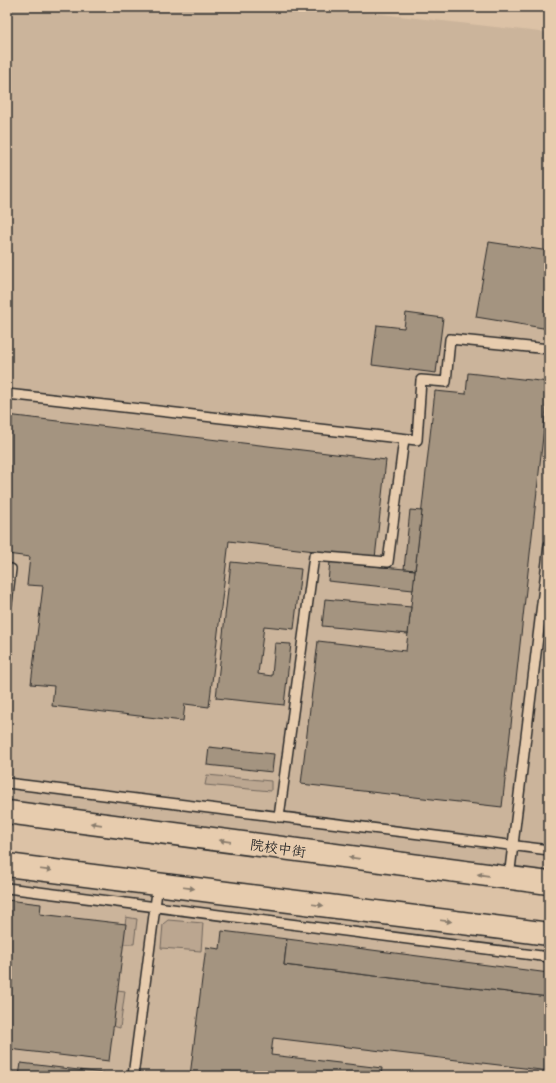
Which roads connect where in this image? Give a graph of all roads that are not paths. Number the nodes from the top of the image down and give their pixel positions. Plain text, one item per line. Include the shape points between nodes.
1 (549, 349) edge
2 (7, 394) edge
3 (404, 439) junction
4 (549, 545) edge
5 (7, 568) edge
6 (7, 603) edge
7 (7, 783) edge
8 (7, 812) edge
9 (279, 817) junction
10 (512, 846) junction
11 (549, 850) edge
12 (7, 865) edge
13 (509, 878) junction
14 (549, 883) edge
15 (158, 884) junction
16 (7, 888) edge
17 (154, 908) junction
18 (549, 934) edge
19 (549, 957) edge
20 (133, 1076) edge

1 - 3 lane via 450,339 446,382 422,380 417,440
2 - 3 lane
3 - 9 lane via 388,562 314,556
4 - 10 lane
5 - 6 lane via 10,569
7 - 9 lane
13 -> 8 main road, 院校中街
9 - 10 lane
10 - 11 lane
10 - 13 lane
12 -> 15 main road
13 - 14 main road, 院校中街
15 - 17 lane
15 -> 18 main road
16 - 17 lane
17 - 19 lane
17 - 20 lane

